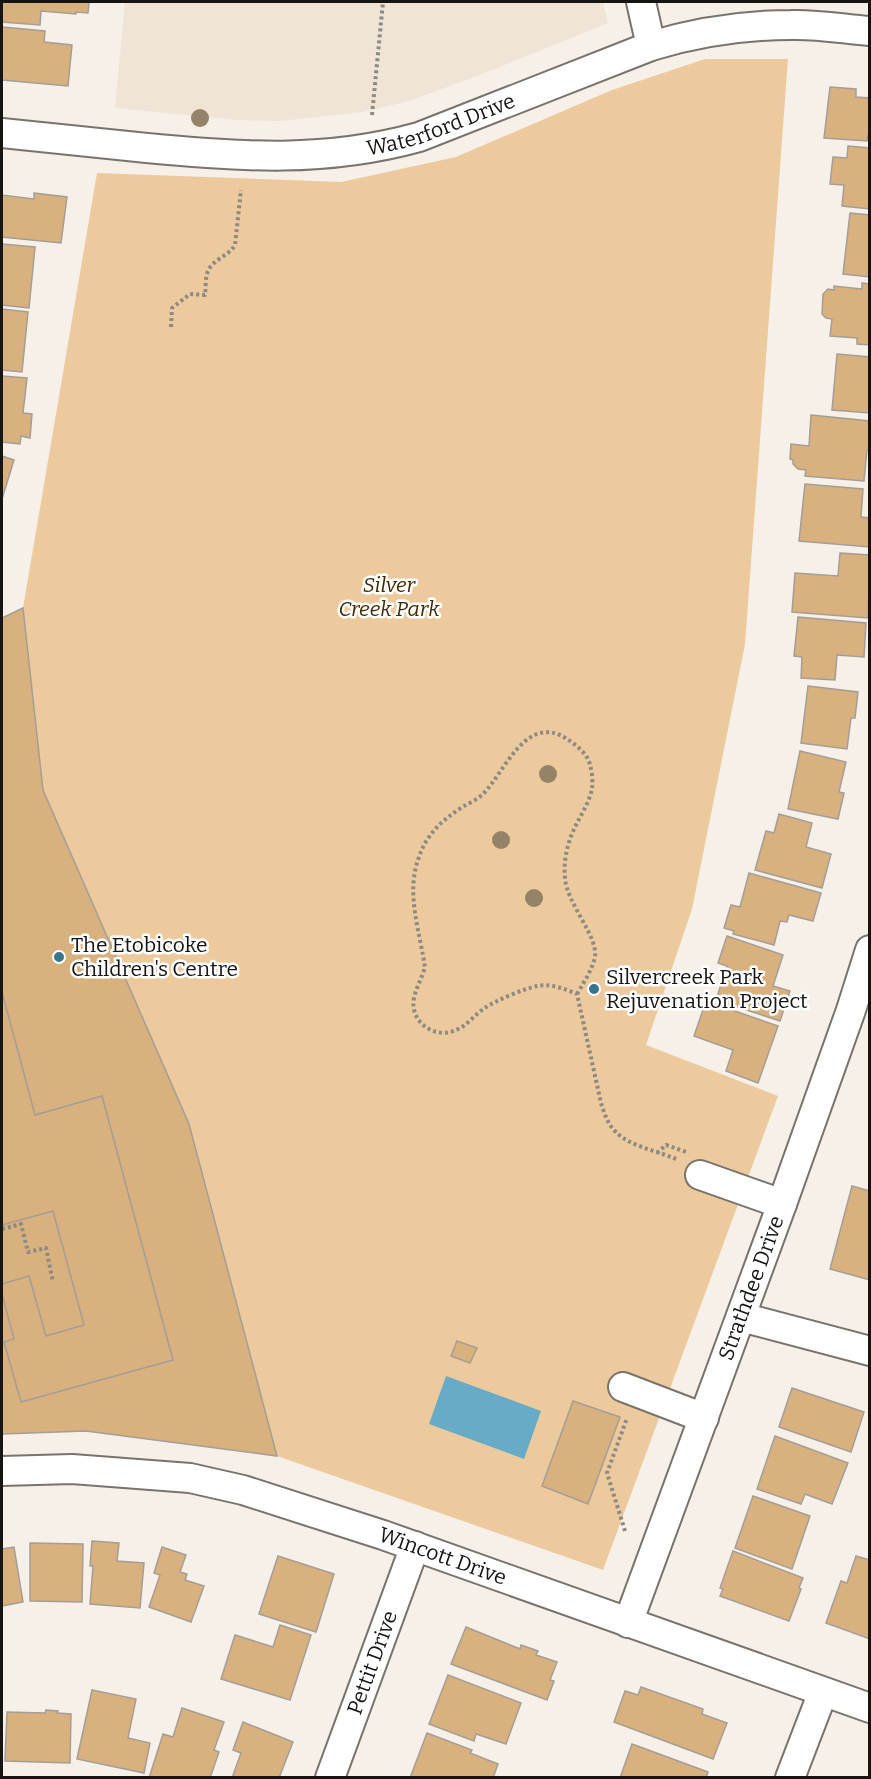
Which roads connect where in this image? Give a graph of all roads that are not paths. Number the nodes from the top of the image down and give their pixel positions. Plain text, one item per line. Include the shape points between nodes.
1 (641, 2) edge
2 (870, 31) edge
3 (651, 46) junction
4 (2, 133) edge
5 (870, 950) edge
6 (700, 1175) road end
7 (782, 1203) junction
8 (741, 1317) junction
9 (870, 1351) edge
10 (630, 1389) road end
11 (704, 1418) junction
12 (2, 1471) edge
13 (415, 1546) junction
14 (628, 1623) junction
15 (823, 1692) junction
16 (870, 1708) edge
17 (330, 1778) edge
18 (790, 1778) edge

1 - 3 street
2 - 3 street, Waterford Drive via 794,24 761,26 724,29
3 - 4 street, Waterford Drive via 419,137 315,156 225,155
5 - 7 street, Strathdee Drive
6 - 7 street
7 - 8 street, Strathdee Drive
8 - 9 street
8 - 11 street, Strathdee Drive
10 - 11 street
11 - 14 street, Strathdee Drive
12 - 13 street, Wincott Drive via 72,1469 190,1478 243,1490
13 - 14 street, Wincott Drive
13 - 17 street, Pettit Drive
14 - 15 street, Wincott Drive
15 - 16 street, Wincott Drive
15 - 18 street

